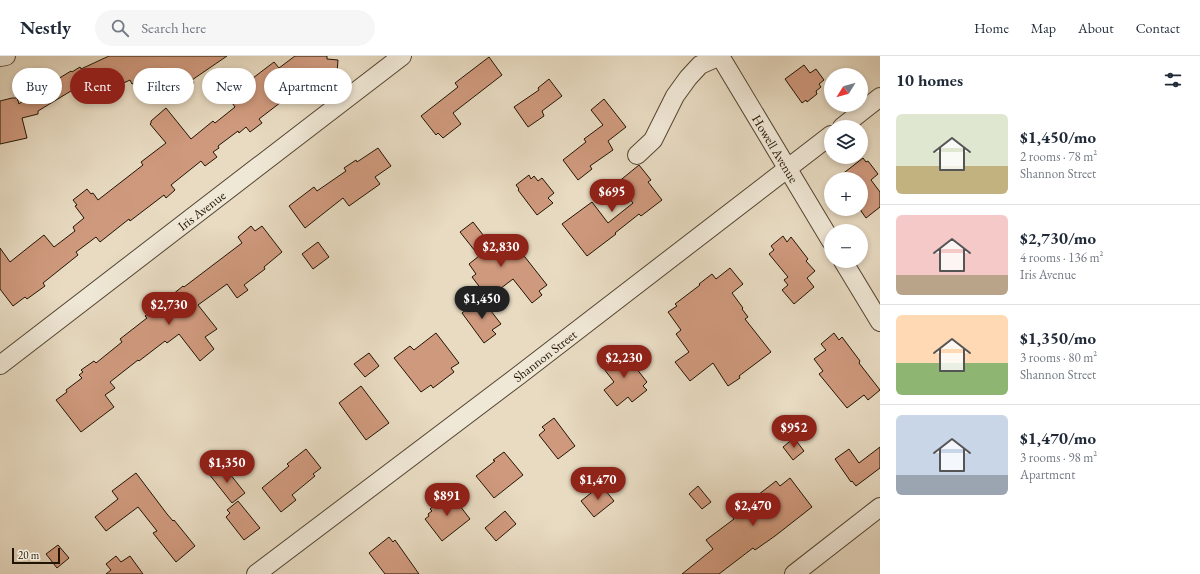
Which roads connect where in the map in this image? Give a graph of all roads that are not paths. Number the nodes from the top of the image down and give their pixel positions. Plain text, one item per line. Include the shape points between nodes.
1 (6, 56) edge
2 (402, 56) edge
3 (720, 56) edge
4 (0, 57) edge
5 (880, 98) edge
6 (851, 120) edge
7 (824, 140) edge
8 (636, 155) dead end
9 (787, 169) junction
10 (824, 230) edge
11 (847, 268) edge
12 (880, 322) edge
13 (0, 365) edge
14 (880, 507) edge
15 (256, 574) edge
16 (794, 574) edge

1 - 4 street
2 - 13 street, Iris Avenue
3 - 8 street via 700,65 688,78 675,96 653,140
3 - 9 street, Howell Avenue
5 - 6 street
7 - 9 street, Shannon Street
9 - 10 street, Howell Avenue
9 - 15 street, Shannon Street
11 - 12 street
14 - 16 street

